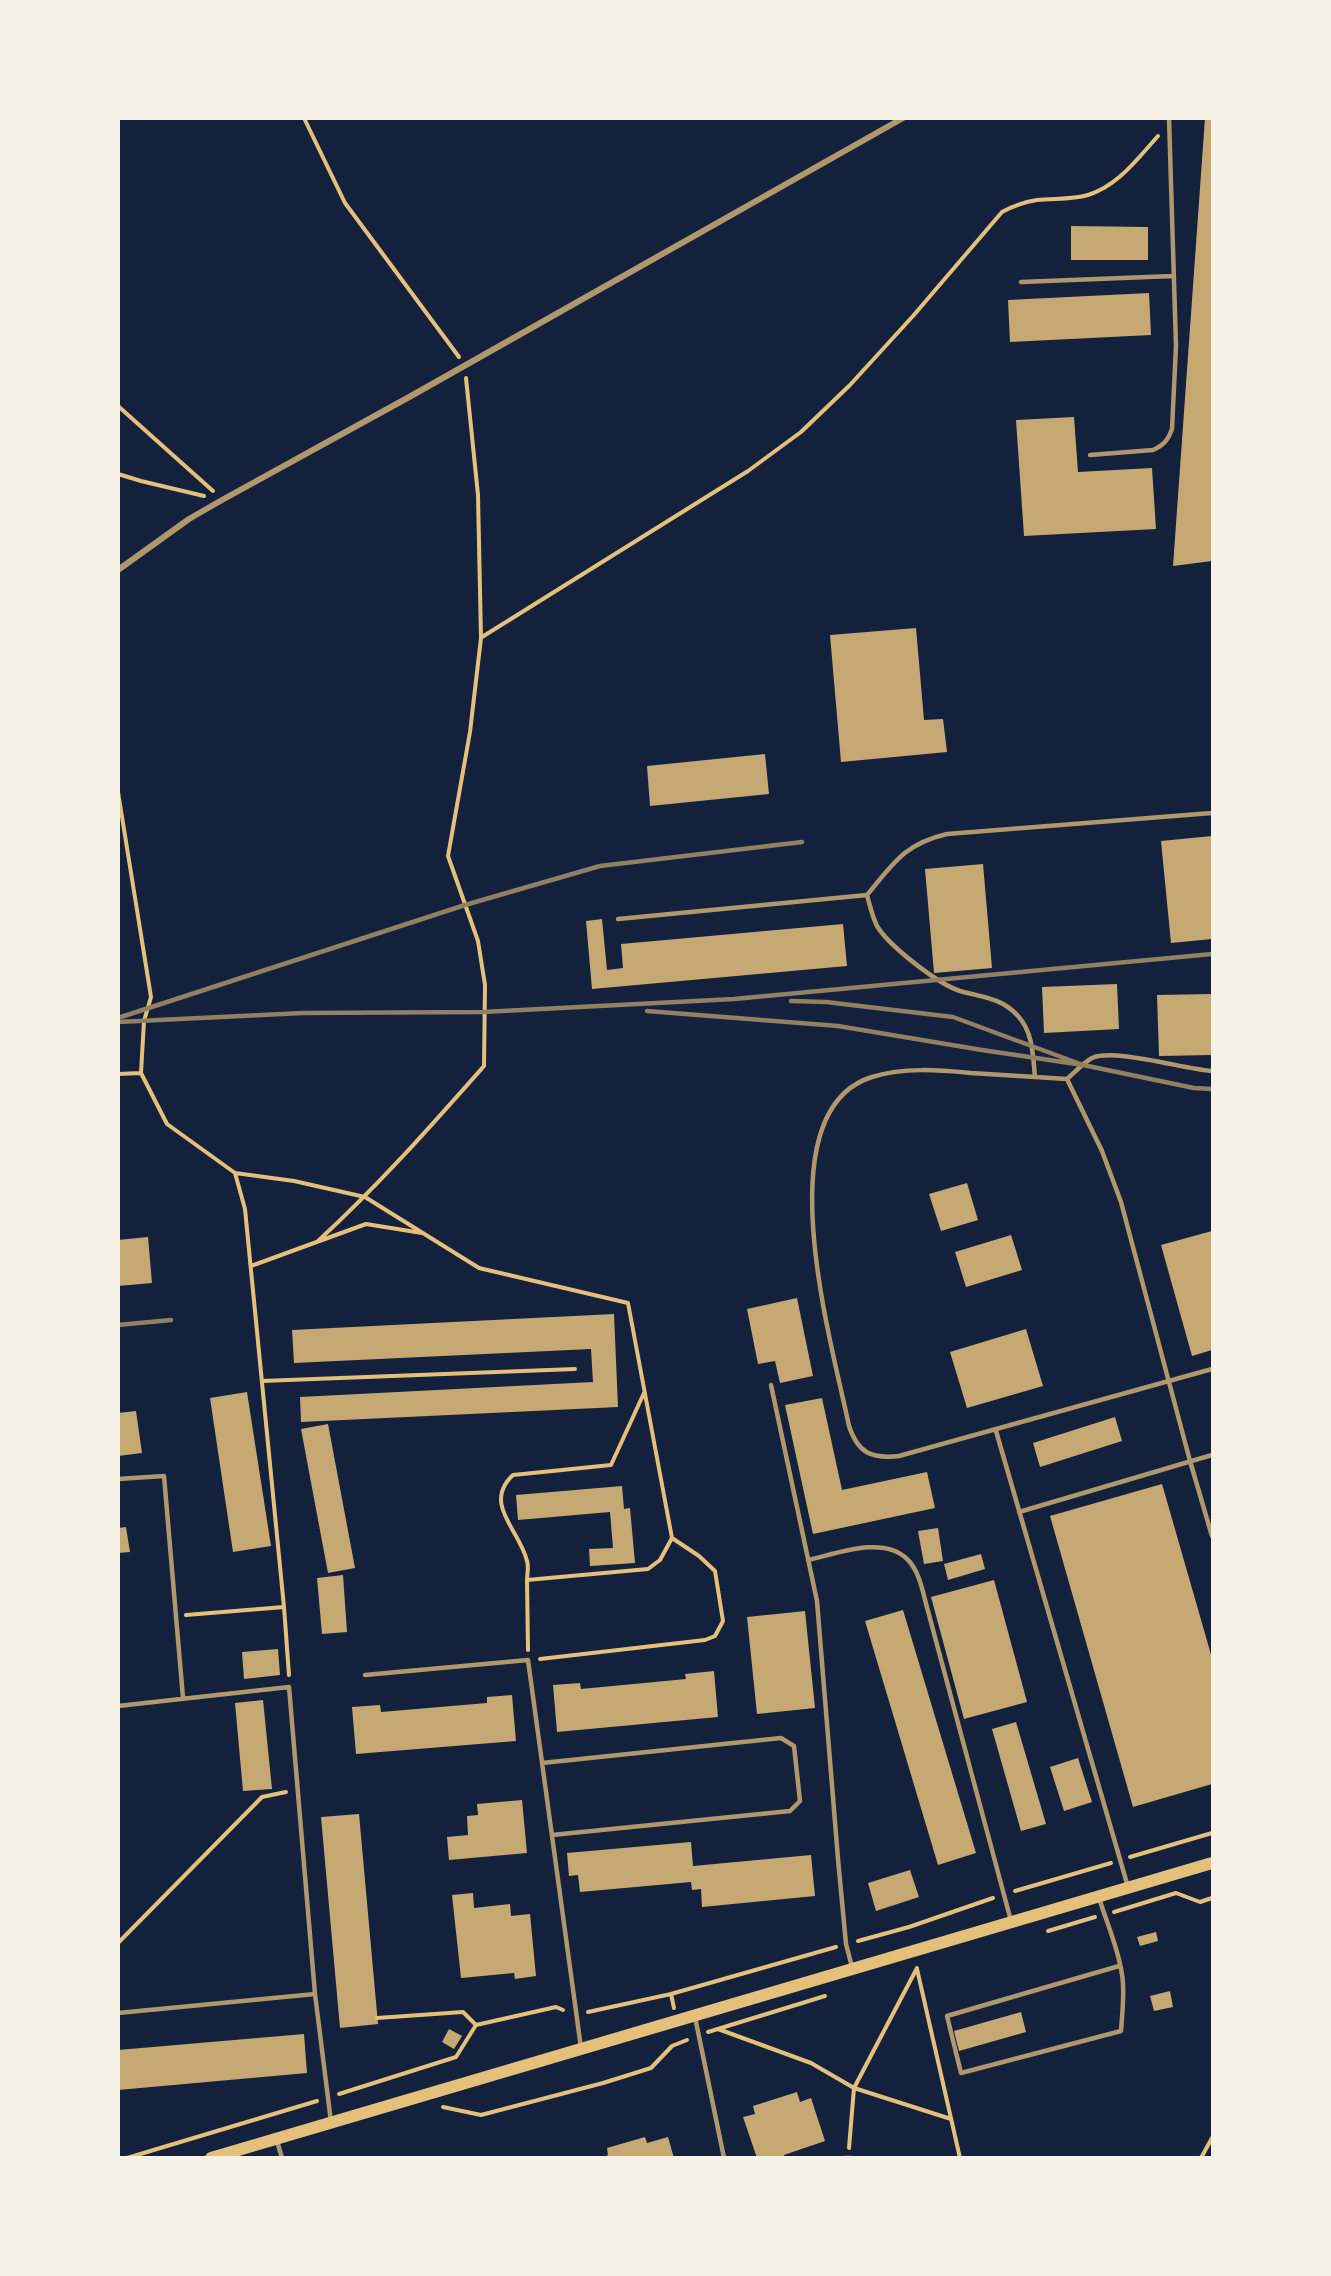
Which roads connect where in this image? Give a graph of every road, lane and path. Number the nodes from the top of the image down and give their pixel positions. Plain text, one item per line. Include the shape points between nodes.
1 (304, 118) edge
2 (903, 118) edge
3 (1169, 122) edge
4 (1173, 276) junction
5 (1021, 282) dead end
6 (465, 366) junction
7 (118, 406) edge
8 (1090, 454) dead end
9 (118, 474) edge
10 (222, 500) junction
11 (118, 570) edge
12 (481, 638) junction
13 (118, 792) edge
14 (1212, 813) edge
15 (867, 895) junction
16 (618, 919) dead end
17 (1212, 1071) edge
18 (141, 1073) junction
19 (118, 1074) edge
20 (1035, 1077) junction
21 (1066, 1079) junction
22 (235, 1173) junction
23 (365, 1197) junction
24 (424, 1233) junction
25 (318, 1241) junction
26 (251, 1266) junction
27 (575, 1369) dead end
28 (1212, 1369) edge
29 (262, 1381) junction
30 (1169, 1381) junction
31 (771, 1385) dead end
32 (644, 1392) junction
33 (996, 1431) junction
34 (1212, 1455) edge
35 (1190, 1461) junction
36 (118, 1479) edge
37 (1019, 1512) junction
38 (1212, 1536) edge
39 (672, 1538) junction
40 (808, 1560) junction
41 (527, 1580) junction
42 (284, 1607) junction
43 (176, 1616) junction
44 (528, 1660) junction
45 (366, 1675) dead end
46 (289, 1687) junction
47 (183, 1698) junction
48 (118, 1706) edge
49 (542, 1763) junction
50 (298, 1790) junction
51 (1212, 1833) edge
52 (552, 1835) junction
53 (1120, 1860) junction
54 (1212, 1863) edge
55 (1128, 1887) junction
56 (1004, 1894) junction
57 (1098, 1896) junction
58 (1212, 1898) edge
59 (1104, 1915) junction
60 (1011, 1921) junction
61 (118, 1943) edge
62 (846, 1944) junction
63 (1119, 1966) junction
64 (852, 1968) junction
65 (315, 1994) junction
66 (118, 2013) edge
67 (577, 2014) junction
68 (694, 2014) junction
69 (377, 2018) dead end
70 (476, 2025) junction
71 (718, 2029) dead end
72 (699, 2035) junction
73 (582, 2048) junction
74 (854, 2088) junction
75 (328, 2098) junction
76 (440, 2106) dead end
77 (951, 2119) junction
78 (331, 2122) junction
79 (1212, 2137) edge
80 (277, 2138) junction
81 (128, 2157) edge
82 (211, 2157) edge
83 (282, 2157) edge
84 (724, 2157) edge
85 (848, 2157) edge
86 (960, 2157) edge
87 (1201, 2157) edge

1 - 6 path via 345,203
2 - 6 street
3 - 4 lane
3 - 12 path via 1126,172 1106,187 1088,195 1018,204 1002,212 914,316 801,432 748,471
4 - 5 lane
4 - 8 lane via 1176,345 1172,429 1168,439 1153,450
6 - 10 street
6 - 12 path via 478,495
7 - 10 path
9 - 10 path
10 - 11 street
12 - 23 path via 470,732 448,856 478,941 485,985 484,1066
13 - 18 path via 151,997 144,1021
14 - 15 lane via 929,838 900,856
15 - 16 lane
15 - 20 lane via 878,927 919,965 949,987 991,998 1020,1017 1032,1045
17 - 21 lane via 1118,1054 1092,1059
18 - 19 path
18 - 22 path via 167,1124
20 - 21 lane
20 - 33 lane via 915,1070 871,1077 846,1092 828,1114 813,1164 818,1272 854,1440 861,1450 887,1458
21 - 30 lane via 1113,1176
22 - 23 path
22 - 26 path via 245,1209
23 - 24 path
23 - 25 path
24 - 25 path via 366,1224
24 - 32 path via 479,1268 628,1303
25 - 26 path
26 - 29 path
27 - 29 path
28 - 30 lane
29 - 42 path
30 - 33 lane
30 - 35 lane
31 - 40 lane
32 - 39 path
32 - 41 path via 611,1465 513,1475 504,1483 500,1503 527,1561
33 - 37 lane
34 - 35 lane
35 - 37 lane
35 - 38 lane
36 - 43 lane via 164,1476
37 - 53 lane
39 - 41 path via 660,1560 648,1569
39 - 44 path via 715,1571 723,1621 715,1635 705,1640
40 - 56 lane via 871,1547 886,1548 908,1559 915,1570
40 - 62 lane via 817,1601
41 - 44 path
42 - 43 path
42 - 46 path
43 - 47 lane
44 - 45 lane
44 - 49 lane
46 - 47 lane
46 - 50 lane
47 - 48 lane
49 - 52 lane
49 - 52 lane via 781,1738 794,1746 800,1801 790,1811
50 - 61 path via 262,1797
50 - 65 lane
51 - 53 path
52 - 67 lane
53 - 55 lane
53 - 56 path
54 - 55 main road
55 - 57 main road
56 - 60 lane
56 - 62 path
57 - 59 lane
57 - 60 main road
58 - 59 path via 1200,1902 1176,1893
59 - 63 lane
60 - 64 main road
62 - 64 lane
62 - 67 path via 671,1994
63 - 63 lane via 947,2016 960,2073 1121,2031 1123,1982
64 - 68 main road
65 - 66 lane
65 - 75 lane
67 - 70 path via 556,2007
67 - 73 lane
68 - 72 lane
68 - 73 main road
69 - 70 path via 463,2013
70 - 75 path via 456,2057
71 - 74 path via 811,2063
72 - 76 path via 672,2046 651,2068 603,2083 481,2115
72 - 84 lane
73 - 78 main road
74 - 77 path
74 - 77 path via 917,1968
74 - 85 path
75 - 78 lane
75 - 81 path
77 - 86 path
78 - 80 main road
79 - 87 path
80 - 82 main road
80 - 83 lane

